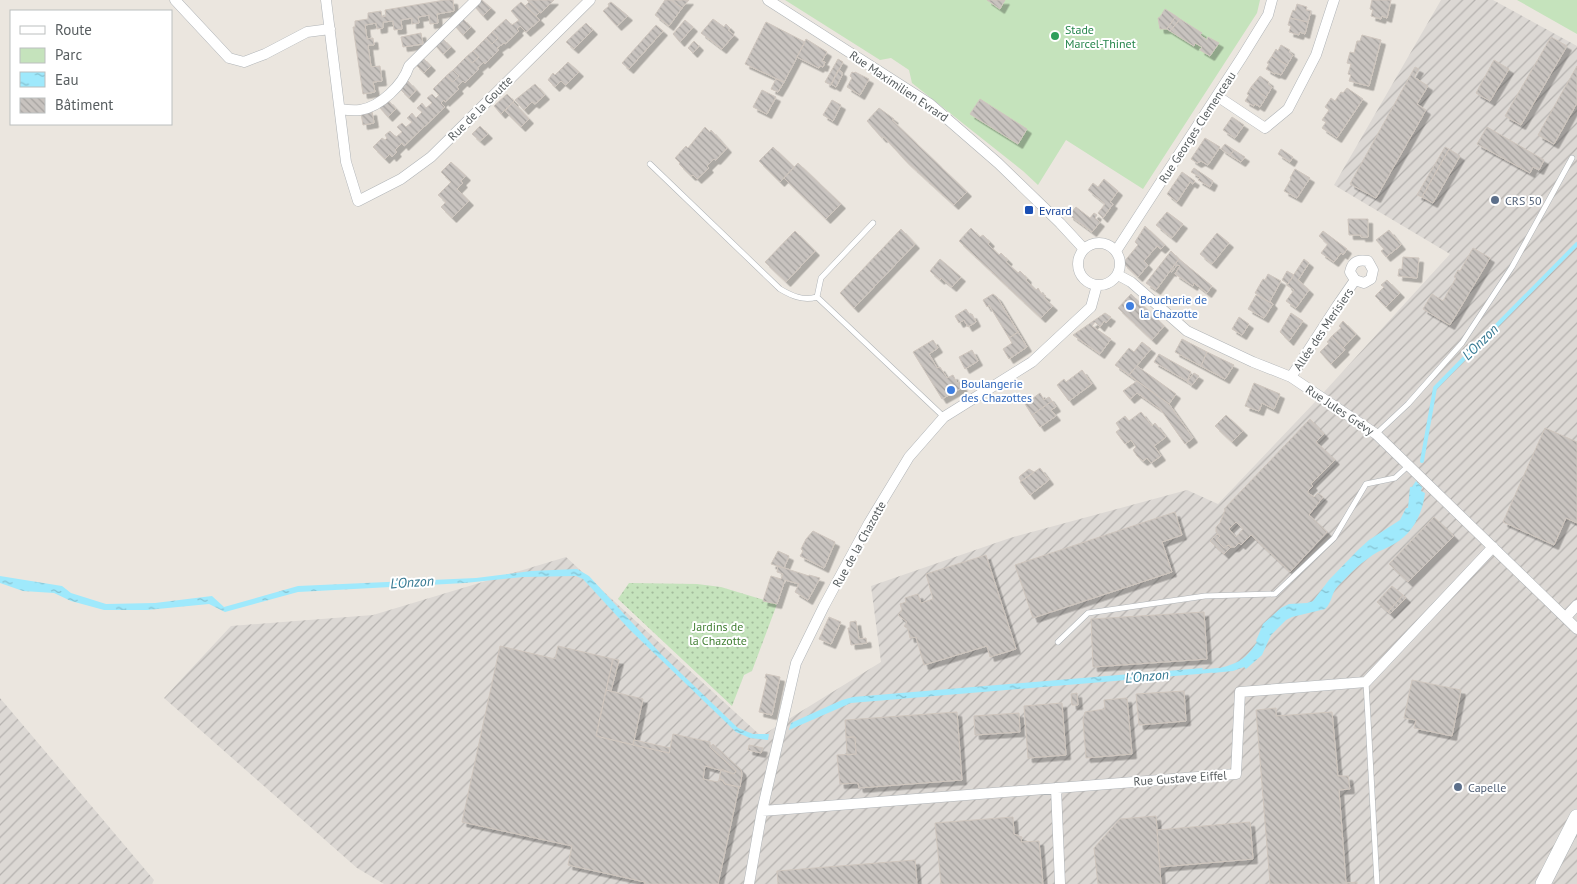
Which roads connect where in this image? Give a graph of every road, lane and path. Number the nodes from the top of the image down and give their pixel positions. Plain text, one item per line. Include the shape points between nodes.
1 (175, 0) edge
2 (326, 0) edge
3 (476, 0) edge
4 (590, 0) edge
5 (768, 0) edge
6 (1272, 0) edge
7 (1334, 0) edge
8 (330, 29) junction
9 (1217, 96) junction
10 (340, 109) junction
11 (1572, 158) dead end
12 (650, 164) dead end
13 (873, 223) dead end
14 (1084, 250) junction
15 (1116, 251) junction
16 (1118, 275) junction
17 (1355, 280) dead end
18 (1096, 285) junction
19 (817, 297) junction
20 (1291, 377) junction
21 (944, 417) junction
22 (1376, 434) junction
23 (1409, 466) junction
24 (1493, 547) junction
25 (1577, 605) edge
26 (1566, 617) junction
27 (1577, 629) edge
28 (1058, 642) dead end
29 (1366, 682) junction
30 (1056, 788) junction
31 (762, 810) junction
32 (1577, 817) edge
33 (1577, 823) edge
34 (1565, 841) junction
35 (749, 884) edge
36 (1060, 884) edge
37 (1377, 884) edge
38 (1543, 884) edge

1 - 8 street via 229,58 244,62 307,32
2 - 8 street
3 - 10 street via 409,66 406,76 379,103 361,110
4 - 10 street, Rue de la Goutte via 431,157 401,179 358,201 346,162
5 - 14 street, Rue Maximilien Evrard via 930,104 998,163
6 - 9 street, Rue Georges Clemenceau via 1268,15
7 - 9 street via 1316,55 1288,109 1266,128
8 - 10 street
9 - 15 street, Rue Georges Clemenceau
11 - 22 lane via 1512,267 1462,343 1408,404
12 - 19 lane via 780,289 794,296
13 - 19 lane via 821,278
14 - 15 street via 1090,245 1104,244
14 - 18 street via 1079,256 1079,271 1089,283
15 - 16 street via 1120,259
16 - 18 street via 1105,285
16 - 20 street, Rue Jules Grévy via 1131,282 1187,331
17 - 20 street, Allée des Merisiers
18 - 21 street, Rue de la Chazotte via 1091,306 1032,362
19 - 21 lane
20 - 22 street, Rue Jules Grévy
21 - 31 street, Rue de la Chazotte via 909,457 824,606 796,663
22 - 23 street, Rue Jules Grévy
23 - 24 street, Rue Jules Grévy
23 - 28 lane via 1395,478 1366,484 1334,538 1275,594 1205,596 1088,613
24 - 26 street, Rue Jules Grévy
24 - 29 street
25 - 26 street
26 - 27 street, Rue Jules Grévy
29 - 30 street, Rue Gustave Eiffel via 1240,692 1236,774
29 - 37 lane
30 - 31 street, Rue Gustave Eiffel
30 - 36 street
31 - 35 street, Rue de la Chazotte
32 - 34 main road
33 - 34 main road
34 - 38 main road

